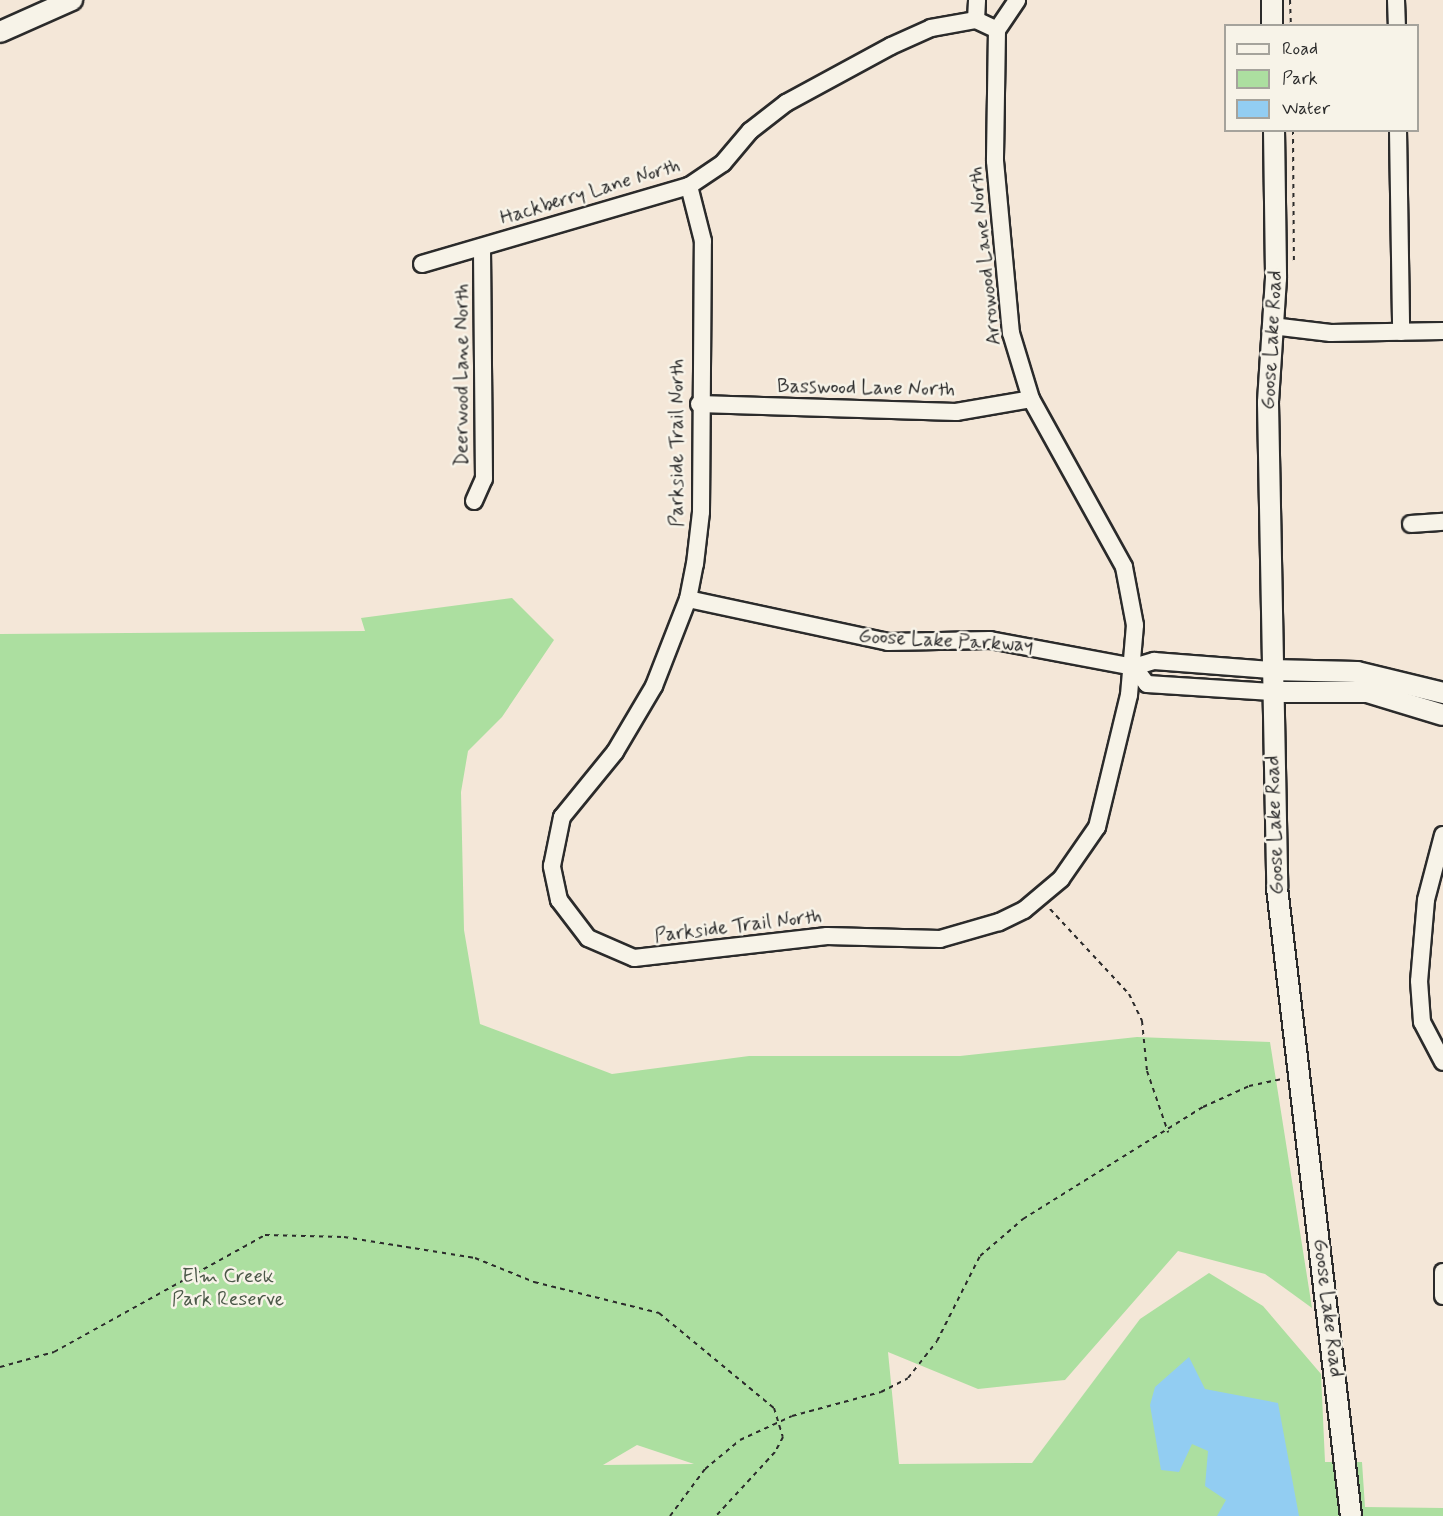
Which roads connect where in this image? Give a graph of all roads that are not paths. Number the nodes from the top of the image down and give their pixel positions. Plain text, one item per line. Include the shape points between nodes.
1 (72, 0) edge
2 (977, 0) edge
3 (1017, 0) edge
4 (1272, 0) edge
5 (1396, 0) edge
6 (976, 20) junction
7 (1272, 24) edge
8 (1396, 24) edge
9 (998, 30) junction
10 (0, 32) edge
11 (1274, 132) edge
12 (1398, 132) edge
13 (689, 186) junction
14 (482, 247) junction
15 (422, 264) dead end
16 (1272, 326) junction
17 (1443, 331) edge
18 (1401, 332) junction
19 (1030, 399) junction
20 (699, 404) junction
21 (474, 501) dead end
22 (1443, 522) edge
23 (1411, 524) dead end
24 (688, 599) junction
25 (1134, 667) junction
26 (1271, 670) junction
27 (1272, 692) junction
28 (1443, 693) edge
29 (1443, 715) edge
30 (1443, 835) edge
31 (1443, 1062) edge
32 (1443, 1272) edge
33 (1443, 1296) edge
34 (1351, 1516) edge

1 - 10 street
2 - 6 street
3 - 9 street
4 - 7 street
5 - 8 street
6 - 9 street
6 - 13 street, Hackberry Lane North via 932,28 786,103 750,132 723,163
9 - 19 street, Arrowood Lane North via 995,161 1004,272 1011,333
11 - 16 street, Goose Lake Road
12 - 18 street
13 - 14 street, Hackberry Lane North
13 - 20 street, Parkside Trail North via 703,241
14 - 15 street, Hackberry Lane North
14 - 21 street, Deerwood Lane North via 484,479
16 - 18 street
16 - 26 street, Goose Lake Road via 1268,403
17 - 18 street
19 - 20 street, Basswood Lane North via 956,412
19 - 25 street, Arrowood Lane North via 1124,567 1134,606
20 - 24 street, Parkside Trail North via 701,512
22 - 23 street
24 - 25 street, Goose Lake Parkway via 852,638 1033,644
24 - 25 street, Parkside Trail North via 654,686 615,752 562,817 554,842 552,866 559,900 588,938 611,951 658,958 805,937 940,939 999,922 1041,897 1075,863 1097,827
25 - 26 street, Goose Lake Parkway via 1154,661
25 - 27 street, Goose Lake Parkway via 1147,684
26 - 27 street, Goose Lake Road
26 - 28 street, Goose Lake Parkway via 1358,672
27 - 29 street, Goose Lake Parkway via 1367,692
27 - 34 street, Goose Lake Road via 1281,947
30 - 31 street via 1426,900 1419,1002 1422,1022
32 - 33 street

